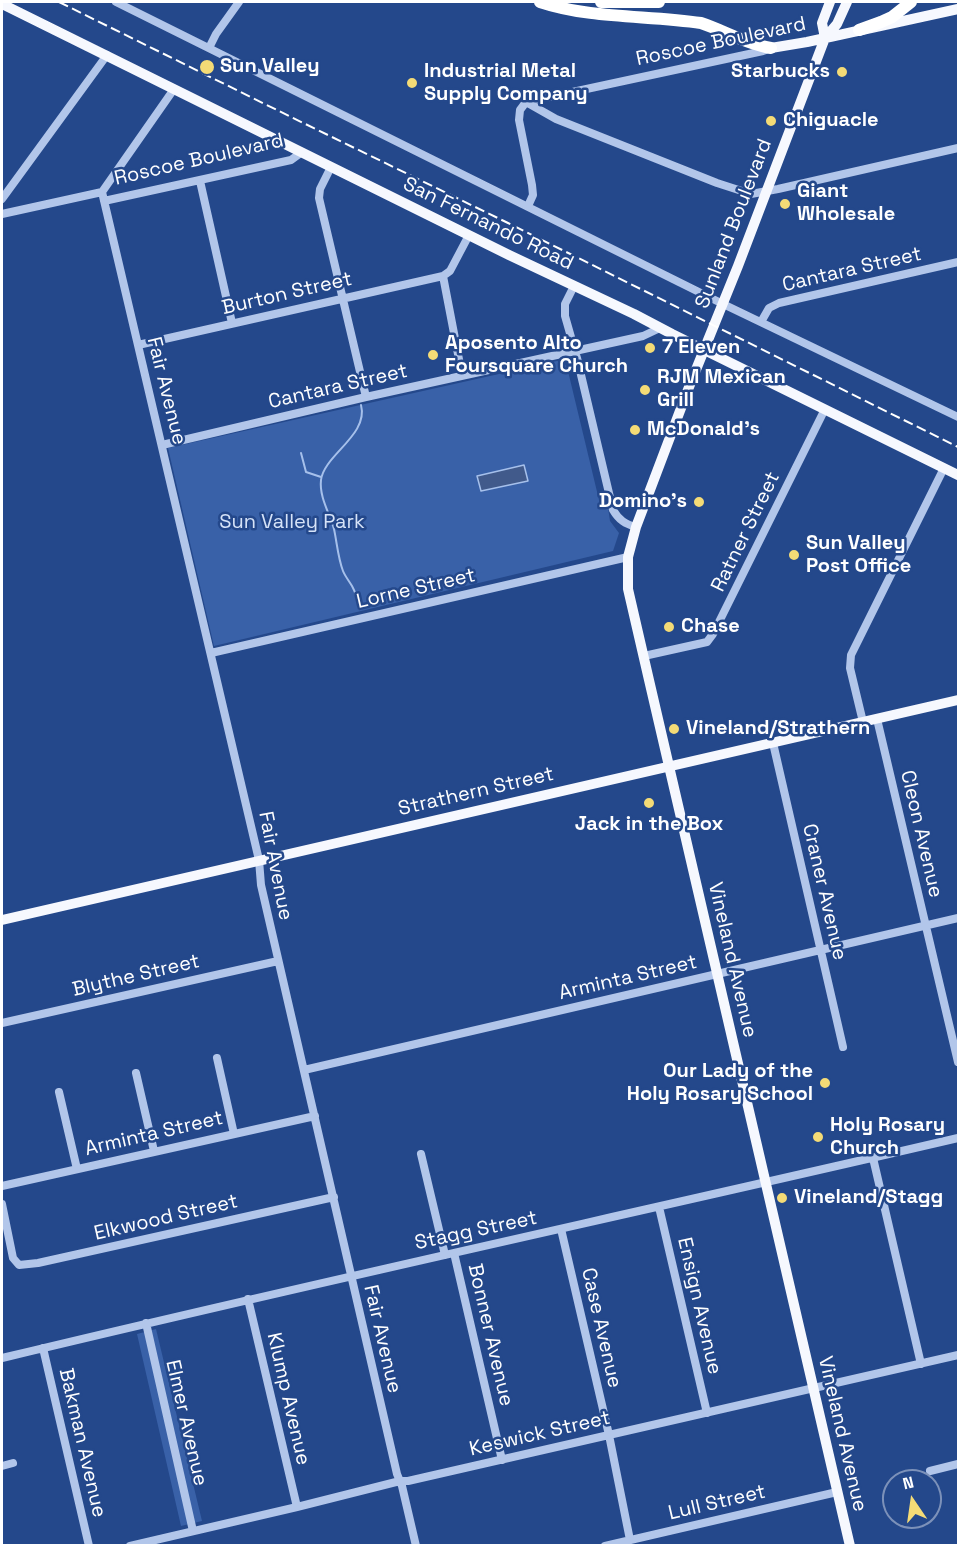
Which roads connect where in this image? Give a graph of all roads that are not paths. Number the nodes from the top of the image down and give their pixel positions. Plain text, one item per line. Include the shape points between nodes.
1 (116, 2) edge
2 (239, 2) edge
3 (540, 2) edge
4 (601, 2) edge
5 (617, 2) edge
6 (659, 2) edge
7 (831, 2) edge
8 (846, 2) edge
9 (911, 2) edge
10 (3, 7) edge
11 (958, 9) edge
12 (859, 30) junction
13 (825, 38) junction
14 (209, 48) junction
15 (771, 48) junction
16 (107, 55) junction
17 (174, 89) junction
18 (526, 102) junction
19 (958, 148) edge
20 (302, 152) junction
21 (331, 167) junction
22 (200, 181) junction
23 (102, 192) junction
24 (765, 192) junction
25 (2, 200) edge
26 (104, 201) junction
27 (528, 206) junction
28 (2, 214) edge
29 (469, 235) junction
30 (958, 262) edge
31 (443, 276) junction
32 (574, 286) junction
33 (342, 299) junction
34 (723, 304) junction
35 (761, 322) junction
36 (232, 323) junction
37 (660, 328) junction
38 (138, 345) junction
39 (704, 350) junction
40 (575, 352) junction
41 (462, 375) junction
42 (366, 397) junction
43 (825, 409) junction
44 (958, 417) edge
45 (162, 445) junction
46 (945, 468) junction
47 (958, 475) edge
48 (636, 527) junction
49 (628, 557) junction
50 (211, 653) junction
51 (644, 656) junction
52 (958, 700) edge
53 (877, 719) junction
54 (862, 723) junction
55 (773, 743) junction
56 (669, 766) junction
57 (259, 860) junction
58 (958, 918) edge
59 (2, 920) edge
60 (926, 925) junction
61 (821, 951) junction
62 (278, 961) junction
63 (718, 975) junction
64 (2, 1023) edge
65 (843, 1047) dead end
66 (217, 1058) dead end
67 (958, 1062) edge
68 (304, 1070) junction
69 (136, 1073) dead end
70 (59, 1092) dead end
71 (315, 1116) junction
72 (234, 1134) junction
73 (958, 1138) edge
74 (154, 1151) junction
75 (421, 1154) dead end
76 (873, 1158) junction
77 (77, 1169) junction
78 (765, 1182) junction
79 (2, 1186) edge
80 (334, 1197) junction
81 (2, 1204) edge
82 (659, 1207) junction
83 (561, 1229) junction
84 (450, 1254) junction
85 (351, 1276) junction
86 (248, 1299) junction
87 (146, 1323) junction
88 (43, 1348) junction
89 (958, 1355) edge
90 (2, 1358) edge
91 (921, 1364) junction
92 (813, 1388) junction
93 (707, 1413) junction
94 (609, 1435) junction
95 (502, 1460) junction
96 (13, 1463) dead end
97 (958, 1464) edge
98 (2, 1466) edge
99 (938, 1469) edge
100 (400, 1481) junction
101 (837, 1492) junction
102 (297, 1507) junction
103 (193, 1531) junction
104 (630, 1540) junction
105 (89, 1545) edge
106 (130, 1545) edge
107 (416, 1545) edge
108 (605, 1545) edge
109 (850, 1545) edge

1 - 14 street, San Fernando Road
2 - 14 street
3 - 15 highway via 581,11 701,23
4 - 5 highway
5 - 6 highway
7 - 13 main road, Sunland Boulevard via 822,23
8 - 13 main road, Sunland Boulevard via 837,24
9 - 12 highway via 881,22
10 - 16 main road, San Fernando Road
11 - 12 main road, Roscoe Boulevard
12 - 13 main road, Roscoe Boulevard
13 - 15 main road, Roscoe Boulevard
13 - 24 main road, Sunland Boulevard
14 - 27 street, San Fernando Road
15 - 18 street, Roscoe Boulevard
16 - 17 main road, San Fernando Road
16 - 25 street
17 - 20 main road, San Fernando Road
17 - 23 street
18 - 24 street via 556,119 717,183 751,194
18 - 27 street via 519,120 532,185
19 - 24 street
20 - 21 main road, San Fernando Road
20 - 22 street, Roscoe Boulevard via 291,160
21 - 29 main road, San Fernando Road
21 - 33 street via 319,198
22 - 26 street, Roscoe Boulevard
22 - 36 street
23 - 26 street, Fair Avenue
23 - 28 street, Roscoe Boulevard
24 - 34 main road, Sunland Boulevard
26 - 38 street, Fair Avenue
27 - 34 street, San Fernando Road
29 - 31 street via 450,271
29 - 32 main road, San Fernando Road
30 - 35 street, Cantara Street via 779,303 769,308
31 - 33 street, Burton Street
31 - 41 street
32 - 37 main road, San Fernando Road
32 - 40 street via 564,310
33 - 36 street, Burton Street
33 - 42 street
34 - 35 street, San Fernando Road
34 - 39 main road, Sunland Boulevard
35 - 44 street, San Fernando Road
36 - 38 street, Burton Street
37 - 39 main road, San Fernando Road
37 - 40 street, Cantara Street via 643,336
38 - 45 street, Fair Avenue
39 - 43 main road, San Fernando Road
39 - 48 main road, Sunland Boulevard
40 - 41 street, Cantara Street
40 - 48 street via 613,510 625,524
41 - 42 street, Cantara Street
42 - 45 street, Cantara Street
43 - 46 main road, San Fernando Road
43 - 51 street, Ratner Street via 713,634 706,642
45 - 50 street, Fair Avenue
46 - 47 main road, San Fernando Road
46 - 54 street via 851,655 850,668
48 - 49 main road, Sunland Boulevard
49 - 50 street, Lorne Street
49 - 51 main road, Vineland Avenue via 628,589
50 - 57 street, Fair Avenue
51 - 56 main road, Vineland Avenue
52 - 53 main road, Strathern Street
53 - 54 main road, Strathern Street
53 - 60 street, Cleon Avenue
54 - 55 main road, Strathern Street
55 - 56 main road, Strathern Street
55 - 61 street, Craner Avenue
56 - 57 main road, Strathern Street
56 - 63 main road, Vineland Avenue
57 - 59 main road, Strathern Street
57 - 62 street, Fair Avenue
58 - 60 street, Arminta Street
60 - 61 street, Arminta Street
60 - 67 street, Cleon Avenue
61 - 63 street, Arminta Street
61 - 65 street, Craner Avenue
62 - 64 street, Blythe Street
62 - 68 street, Fair Avenue
63 - 68 street, Arminta Street
63 - 78 main road, Vineland Avenue
66 - 72 street
68 - 71 street, Fair Avenue
69 - 74 street
70 - 77 street
71 - 72 street, Arminta Street
71 - 80 street, Fair Avenue
72 - 74 street, Arminta Street
73 - 76 street, Stagg Street
74 - 77 street, Arminta Street
75 - 84 street, Bonner Avenue
76 - 78 street, Stagg Street
76 - 91 street
77 - 79 street, Arminta Street
78 - 82 street, Stagg Street
78 - 92 main road, Vineland Avenue
80 - 81 street, Elkwood Street via 19,1265 13,1258
80 - 85 street, Fair Avenue
82 - 83 street, Stagg Street
82 - 93 street, Ensign Avenue
83 - 84 street, Stagg Street
83 - 94 street, Case Avenue
84 - 85 street, Stagg Street
84 - 95 street, Bonner Avenue
85 - 86 street, Stagg Street
85 - 100 street, Fair Avenue
86 - 87 street, Stagg Street
86 - 102 street, Klump Avenue
87 - 88 street, Stagg Street
87 - 103 street, Elmer Avenue
88 - 90 street, Stagg Street
88 - 105 street, Bakman Avenue
89 - 91 street, Keswick Street
91 - 92 street, Keswick Street
92 - 93 street, Keswick Street
92 - 101 main road, Vineland Avenue
93 - 94 street, Keswick Street
94 - 95 street, Keswick Street
94 - 104 street, Case Avenue
95 - 100 street, Keswick Street
96 - 98 street
97 - 99 street
100 - 102 street, Keswick Street
100 - 107 street, Fair Avenue
101 - 104 street, Lull Street
101 - 109 main road, Vineland Avenue
102 - 103 street, Keswick Street
103 - 106 street, Keswick Street
104 - 108 street, Lull Street

